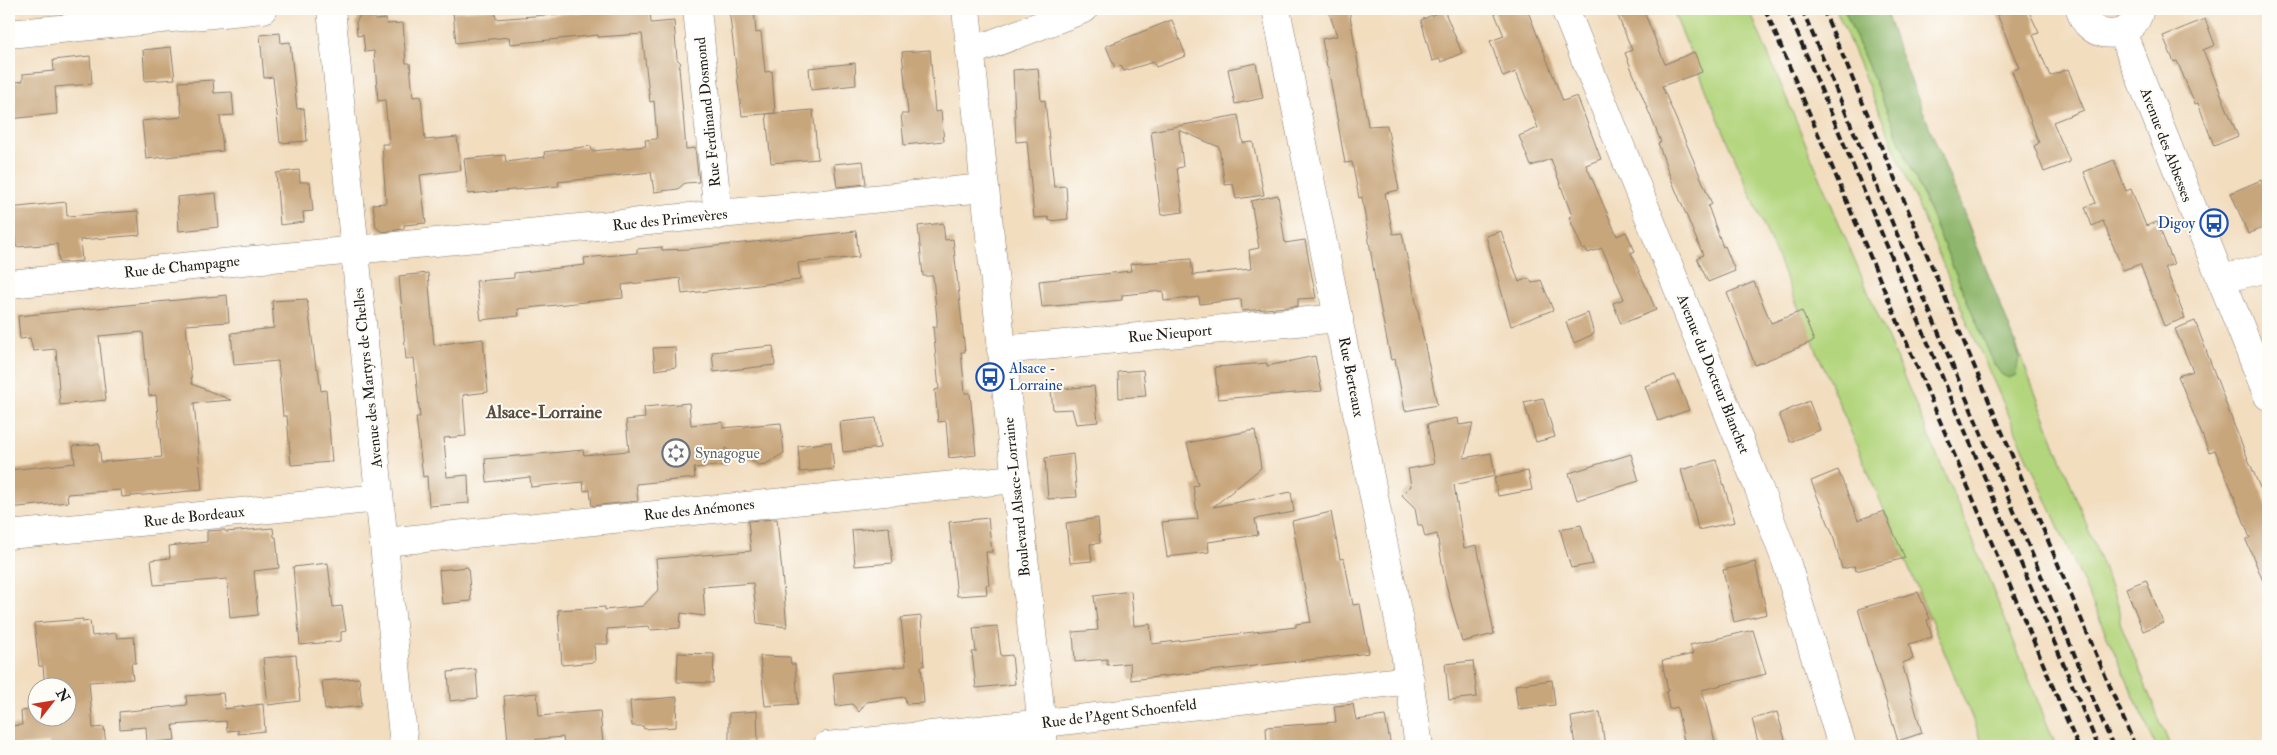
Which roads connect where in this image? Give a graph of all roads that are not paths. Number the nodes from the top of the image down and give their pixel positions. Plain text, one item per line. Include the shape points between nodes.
1 (263, 9) edge
2 (331, 9) edge
3 (697, 9) edge
4 (966, 9) edge
5 (1084, 9) edge
6 (1276, 9) edge
7 (1565, 9) edge
8 (2080, 9) edge
9 (2140, 9) edge
10 (2122, 32) junction
11 (9, 34) edge
12 (970, 52) junction
13 (984, 188) junction
14 (718, 215) junction
15 (355, 250) junction
16 (2268, 268) edge
17 (2221, 279) junction
18 (9, 284) edge
19 (1339, 318) junction
20 (1001, 350) junction
21 (2268, 396) edge
22 (1015, 479) junction
23 (379, 498) junction
24 (9, 535) edge
25 (384, 542) junction
26 (1410, 680) junction
27 (1042, 735) edge
28 (404, 746) edge
29 (828, 746) edge
30 (1419, 746) edge
31 (1842, 746) edge

1 - 11 street
2 - 15 street, Avenue des Martyrs de Chelles
3 - 14 street, Rue Ferdinand Dosmond
4 - 12 street, Boulevard Alsace-Lorraine
5 - 12 street
6 - 19 street, Rue Berteaux
7 - 31 street, Avenue du Docteur Blanchet via 1759,489 1786,561
8 - 10 street via 2086,24 2094,30 2112,35
9 - 10 street via 2134,24
10 - 17 street, Avenue des Abbesses
12 - 13 street, Boulevard Alsace-Lorraine
13 - 14 street, Rue des Primevères
13 - 20 street, Boulevard Alsace-Lorraine
14 - 15 street, Rue des Primevères
15 - 18 street, Rue de Champagne
15 - 23 street, Avenue des Martyrs de Chelles
16 - 17 street
17 - 21 street, Avenue des Abbesses
19 - 20 street, Rue Nieuport
19 - 26 street, Rue Berteaux
20 - 22 street, Boulevard Alsace-Lorraine
22 - 25 street, Rue des Anémones
22 - 27 street, Boulevard Alsace-Lorraine
23 - 24 street, Rue de Bordeaux
23 - 25 street, Avenue des Martyrs de Chelles
25 - 28 street, Avenue des Martyrs de Chelles
26 - 27 street, Rue de l'Agent Schoenfeld
26 - 30 street, Rue Berteaux
27 - 29 street, Rue de l'Agent Schoenfeld

